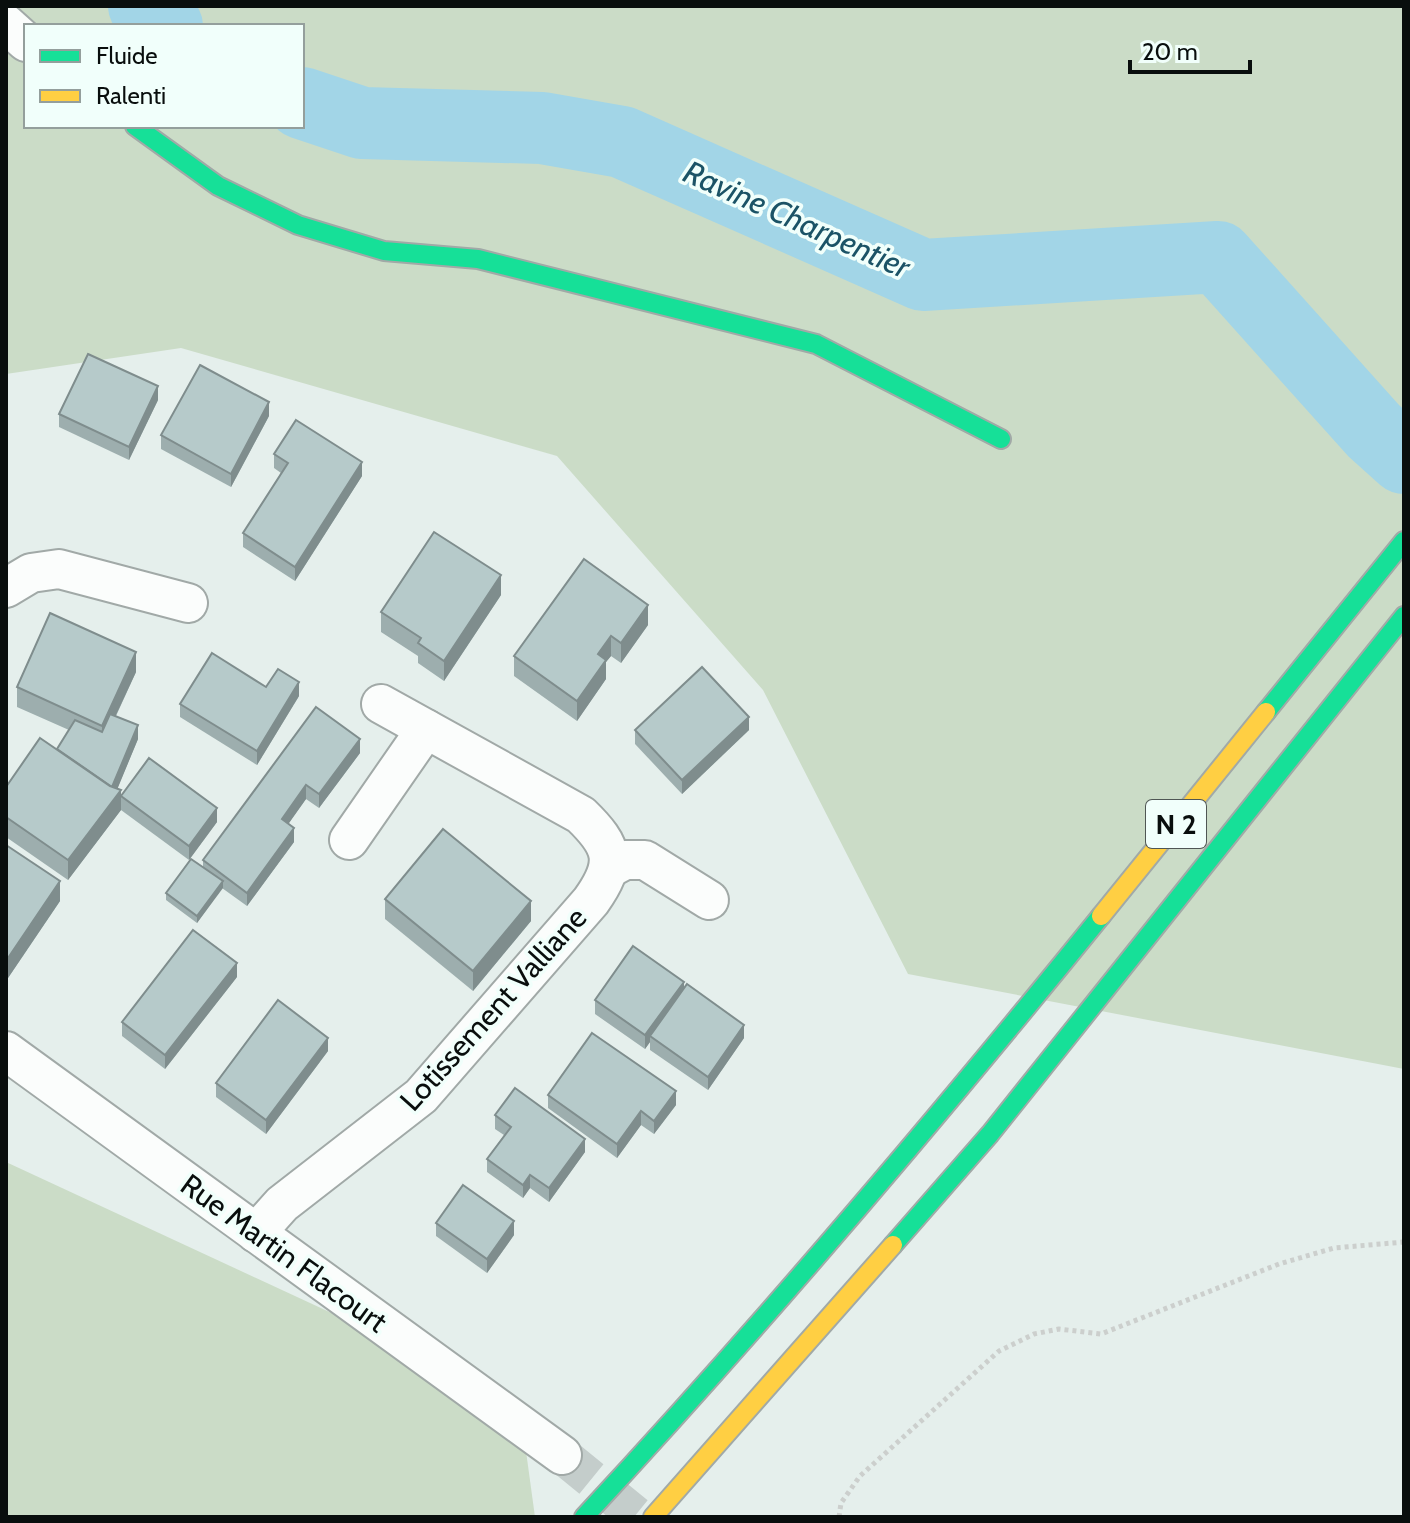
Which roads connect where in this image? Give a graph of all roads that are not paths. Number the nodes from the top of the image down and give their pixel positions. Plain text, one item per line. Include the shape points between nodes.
1 (6, 24) edge
2 (24, 40) edge
3 (138, 128) edge
4 (1001, 439) dead end
5 (1404, 541) edge
6 (6, 588) edge
7 (188, 603) dead end
8 (1404, 616) edge
9 (381, 704) dead end
10 (426, 729) junction
11 (349, 840) dead end
12 (610, 868) junction
13 (709, 900) dead end
14 (6, 1051) edge
15 (256, 1233) junction
16 (562, 1455) tunnel mouth
17 (584, 1517) edge
18 (653, 1517) edge

1 - 2 street
3 - 4 main road via 218,186 298,225 384,251 478,259 816,344
5 - 17 main road, N 2 via 947,1106
6 - 7 street via 31,573 59,569
8 - 18 main road, N 2 via 990,1134
9 - 10 street
10 - 11 street
10 - 12 street via 581,815 603,840
12 - 13 street via 625,860 645,860
12 - 15 street, Lotissement Valliane via 591,901 421,1096 282,1204
14 - 15 street, Rue Martin Flacourt
15 - 16 street, Rue Martin Flacourt

